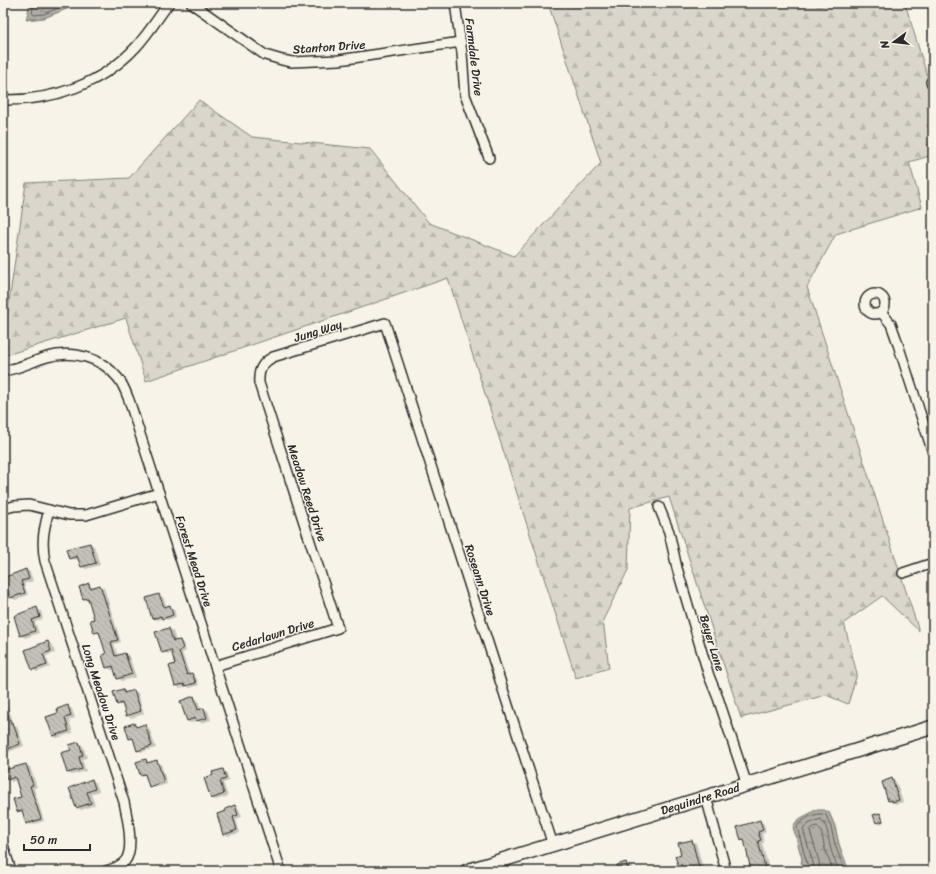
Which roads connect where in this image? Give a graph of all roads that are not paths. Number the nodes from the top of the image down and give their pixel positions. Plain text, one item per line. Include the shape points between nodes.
1 (169, 3) edge
2 (191, 3) edge
3 (455, 3) edge
4 (461, 42) junction
5 (3, 100) edge
6 (489, 158) dead end
7 (882, 312) dead end
8 (385, 323) joint
9 (261, 366) joint
10 (3, 371) edge
11 (933, 453) edge
12 (159, 493) junction
13 (659, 507) dead end
14 (3, 509) edge
15 (49, 510) junction
16 (933, 564) edge
17 (903, 573) dead end
18 (338, 628) joint
19 (215, 666) junction
20 (933, 727) edge
21 (747, 785) junction
22 (706, 797) junction
23 (3, 845) edge
24 (553, 845) junction
25 (11, 871) edge
26 (106, 871) edge
27 (281, 871) edge
28 (467, 871) edge
29 (726, 871) edge

1 - 5 street via 135,48 100,76 56,94 28,100
2 - 4 street, Stanton Drive via 265,55 292,62 339,60
3 - 4 street, Farmdale Drive
4 - 6 street, Farmdale Drive via 465,95
7 - 11 street via 891,324
8 - 9 street, Jung Way via 273,357
8 - 24 street, Roseann Drive
9 - 18 street, Meadow Reed Drive via 259,383
10 - 12 street, Forest Mead Drive via 47,357 66,354 86,357 104,365 118,378 129,400
12 - 15 street via 86,515 68,515
12 - 19 street, Forest Mead Drive
13 - 21 street, Beyer Lane via 669,532 709,676
14 - 15 street via 29,505
15 - 26 street, Long Meadow Drive via 42,542 45,561 127,814 129,854 120,865
16 - 17 street
18 - 19 street, Cedarlawn Drive
19 - 27 street, Forest Mead Drive
20 - 21 main road, Dequindre Road
21 - 22 main road, Dequindre Road
22 - 24 main road, Dequindre Road
22 - 29 street
23 - 25 street
24 - 28 main road, Dequindre Road

